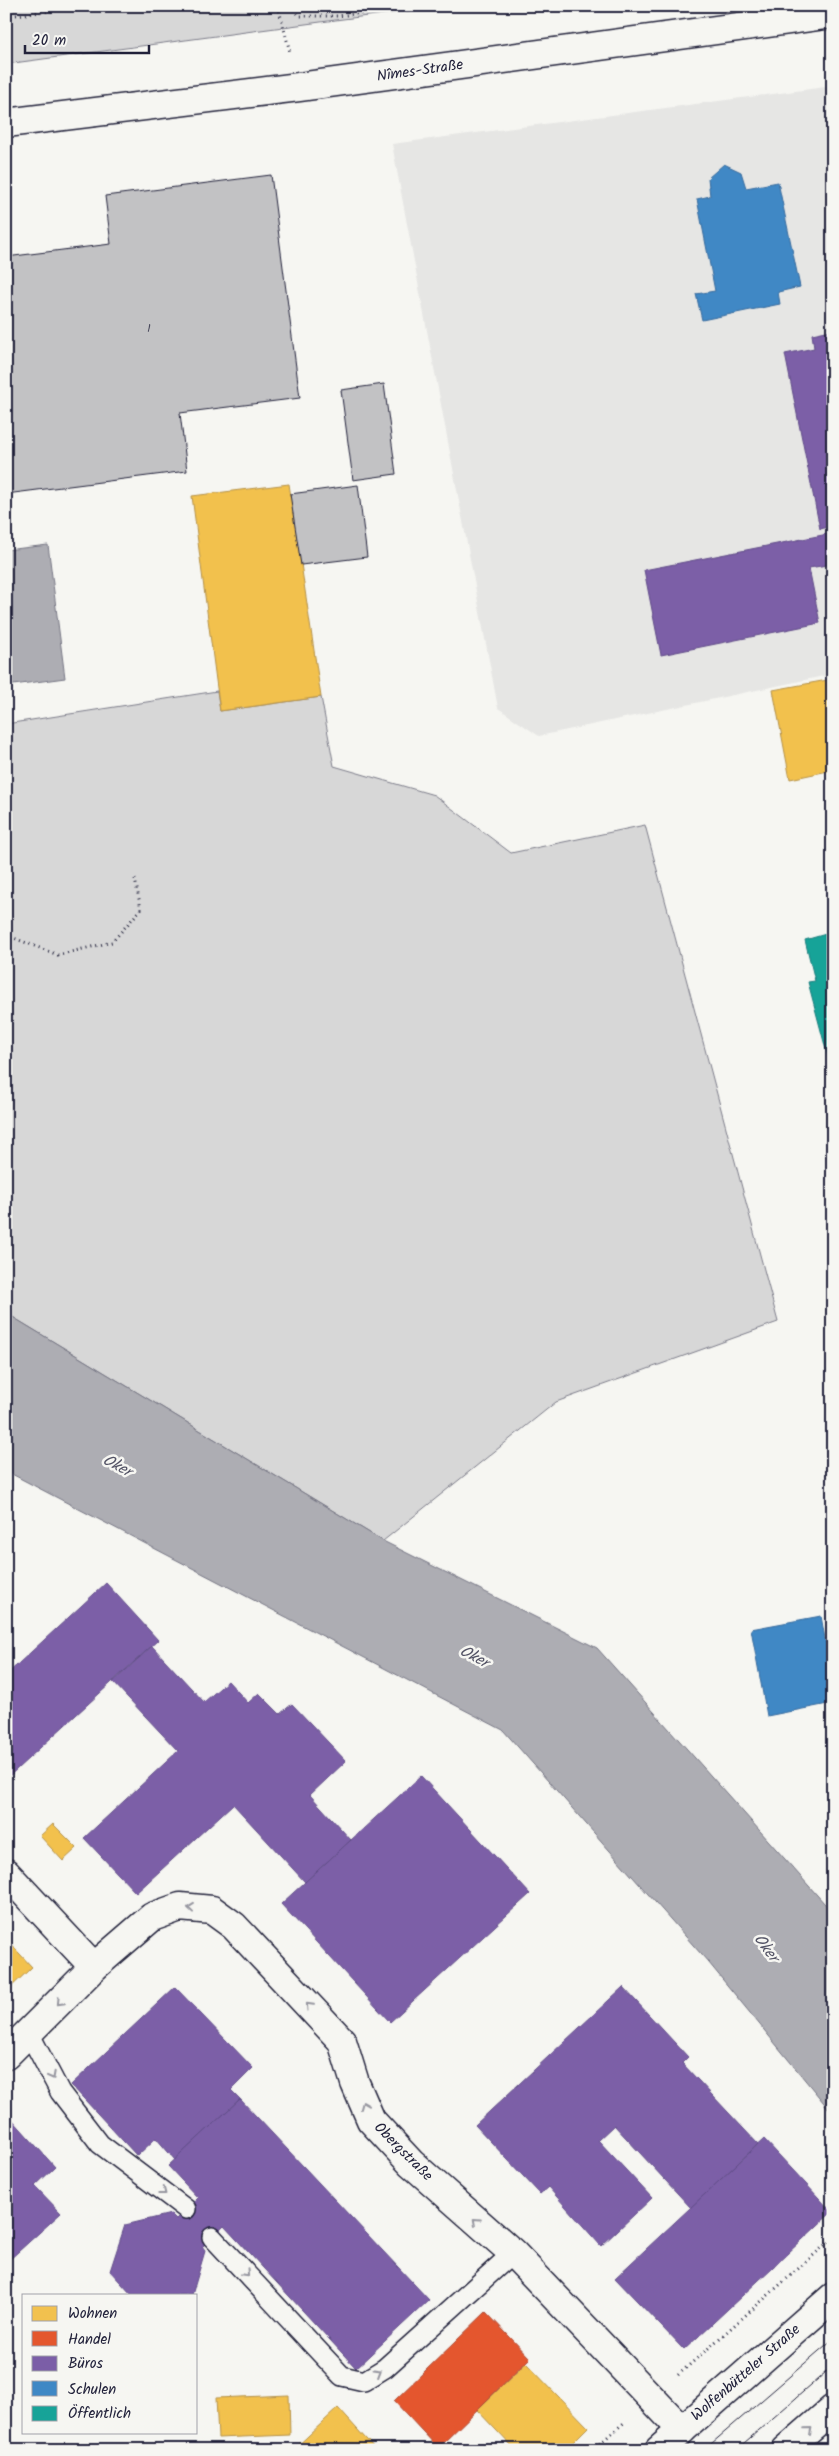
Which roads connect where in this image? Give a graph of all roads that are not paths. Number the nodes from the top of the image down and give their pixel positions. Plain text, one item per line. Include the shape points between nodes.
1 (833, 14) edge
2 (6, 123) edge
3 (6, 1873) edge
4 (94, 1967) junction
5 (29, 2033) junction
6 (6, 2055) edge
7 (186, 2209) dead end
8 (212, 2238) dead end
9 (513, 2253) junction
10 (833, 2297) edge
11 (833, 2409) edge
12 (682, 2430) junction
13 (659, 2450) edge
14 (786, 2450) edge

1 - 2 street, Nîmes-Straße via 299,87
3 - 4 street
4 -> 5 street, Obergstraße
9 -> 4 street, Obergstraße via 411,2163 371,2120 342,2041 234,1926 212,1910 180,1907 152,1917
5 - 6 street, Obergstraße
5 -> 7 lane via 60,2092 100,2144
8 -> 9 lane via 342,2376 364,2381 385,2368
9 - 12 street, Obergstraße
10 - 12 street, Wolfenbütteler Straße
14 -> 11 street
12 - 13 street, Wolfenbütteler Straße

